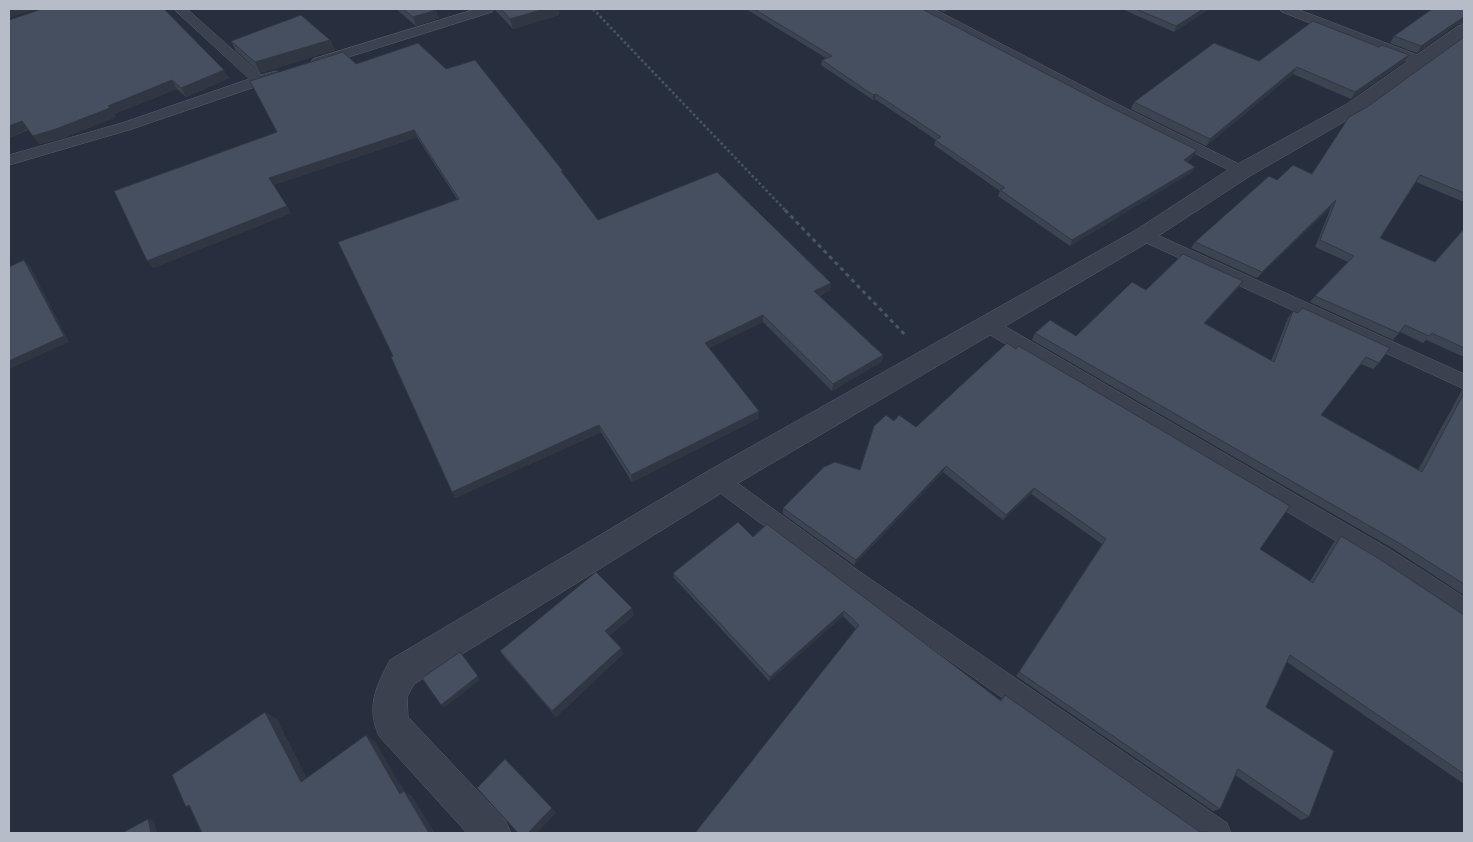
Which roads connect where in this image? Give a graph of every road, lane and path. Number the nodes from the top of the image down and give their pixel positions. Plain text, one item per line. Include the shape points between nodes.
1 (180, 9) edge
2 (488, 9) edge
3 (593, 9) edge
4 (925, 9) edge
5 (1286, 9) edge
6 (1464, 30) edge
7 (1420, 61) junction
8 (304, 66) edge
9 (286, 72) edge
10 (258, 80) junction
11 (9, 160) edge
12 (1242, 171) junction
13 (1144, 235) junction
14 (988, 325) junction
15 (928, 359) junction
16 (1464, 382) edge
17 (718, 480) junction
18 (1464, 610) edge
19 (492, 833) edge
20 (1217, 833) edge

1 - 10 lane
2 - 8 lane
3 - 15 path
4 - 12 lane
5 - 7 lane via 1322,17
6 - 7 street
7 - 12 street via 1354,108
9 - 10 lane
10 - 11 lane via 127,126
12 - 13 street
13 - 14 street
13 - 16 lane
14 - 15 street
14 - 18 lane via 1383,557
15 - 17 street
17 - 19 street via 402,672 390,695 391,724
17 - 20 lane via 855,581

